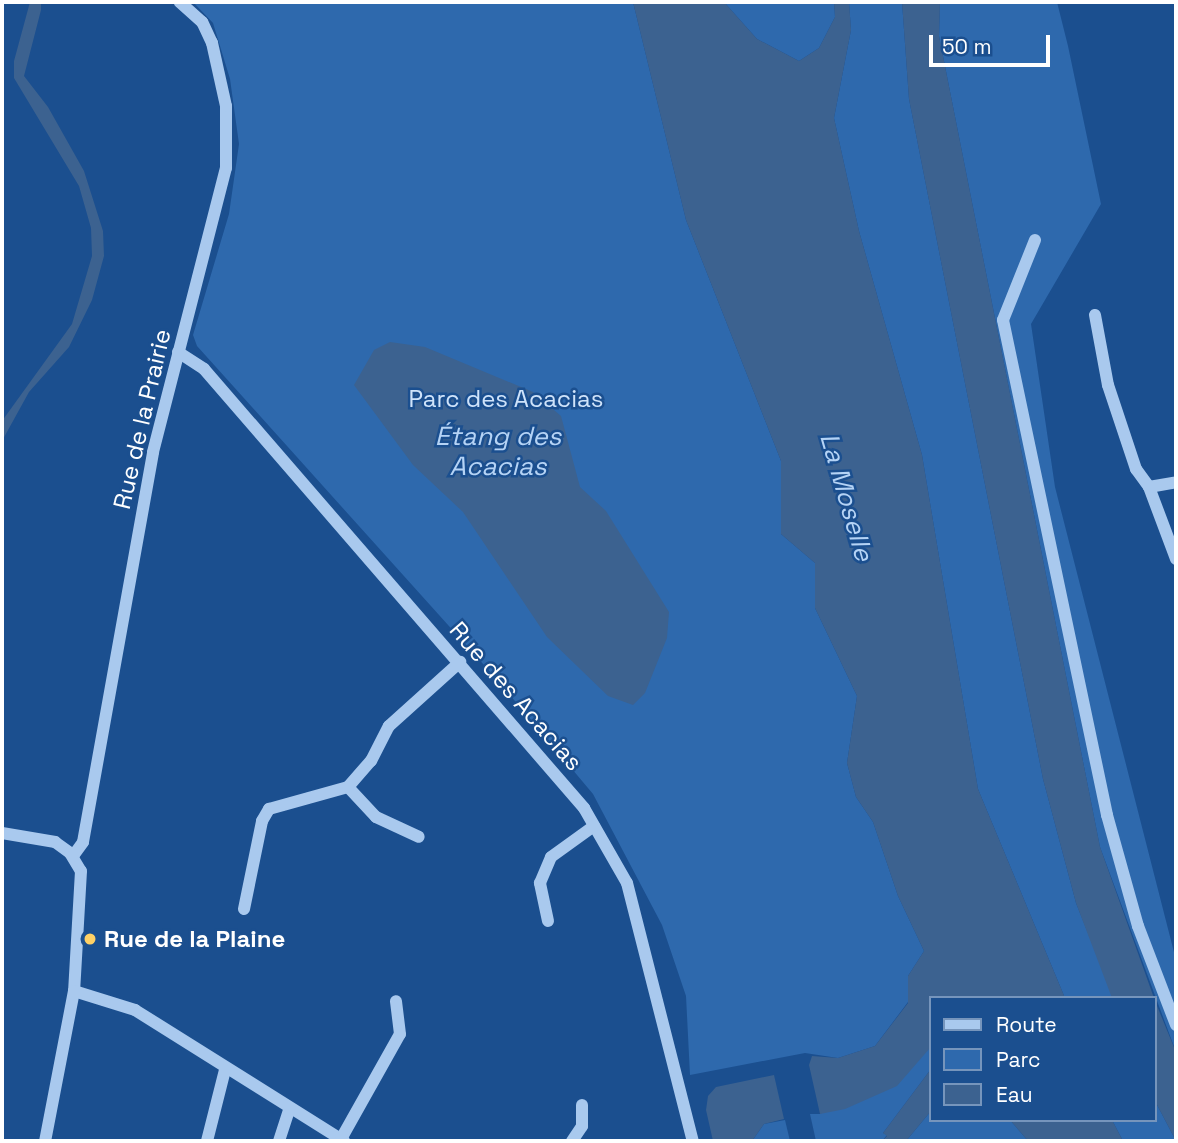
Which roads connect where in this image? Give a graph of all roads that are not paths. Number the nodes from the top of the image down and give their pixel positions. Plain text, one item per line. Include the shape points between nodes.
1 (180, 2) edge
2 (1035, 240) dead end
3 (1095, 315) dead end
4 (178, 352) junction
5 (1176, 482) edge
6 (1149, 487) junction
7 (1176, 559) edge
8 (460, 662) junction
9 (348, 788) junction
10 (594, 825) junction
11 (2, 833) edge
12 (419, 837) dead end
13 (73, 856) junction
14 (244, 909) dead end
15 (548, 920) dead end
16 (74, 991) junction
17 (396, 1001) dead end
18 (1176, 1026) edge
19 (225, 1070) junction
20 (582, 1105) dead end
21 (290, 1108) junction
22 (342, 1140) edge
23 (45, 1141) edge
24 (207, 1141) edge
25 (279, 1141) edge
26 (572, 1141) edge
27 (693, 1141) edge

1 - 4 street, Rue de la Prairie via 202,22 212,43 228,137 221,196
2 - 18 street via 1003,320 1012,371 1107,815 1138,926
3 - 6 street via 1108,385 1136,468
4 - 8 street, Rue des Acacias via 204,369
4 - 13 street, Rue de la Prairie via 139,521 83,842
5 - 6 street
6 - 7 street
8 - 9 street via 389,726 371,761
8 - 10 street, Rue des Acacias
9 - 12 street via 376,817
9 - 14 street via 269,809 262,821
10 - 15 street via 551,857 540,883
10 - 27 street, Rue des Acacias via 616,857 640,929
11 - 13 street via 55,842
13 - 16 street via 81,871
16 - 19 street via 135,1010
16 - 23 street
17 - 22 street via 400,1034
19 - 21 street
19 - 24 street
20 - 26 street via 582,1126
21 - 22 street
21 - 25 street

